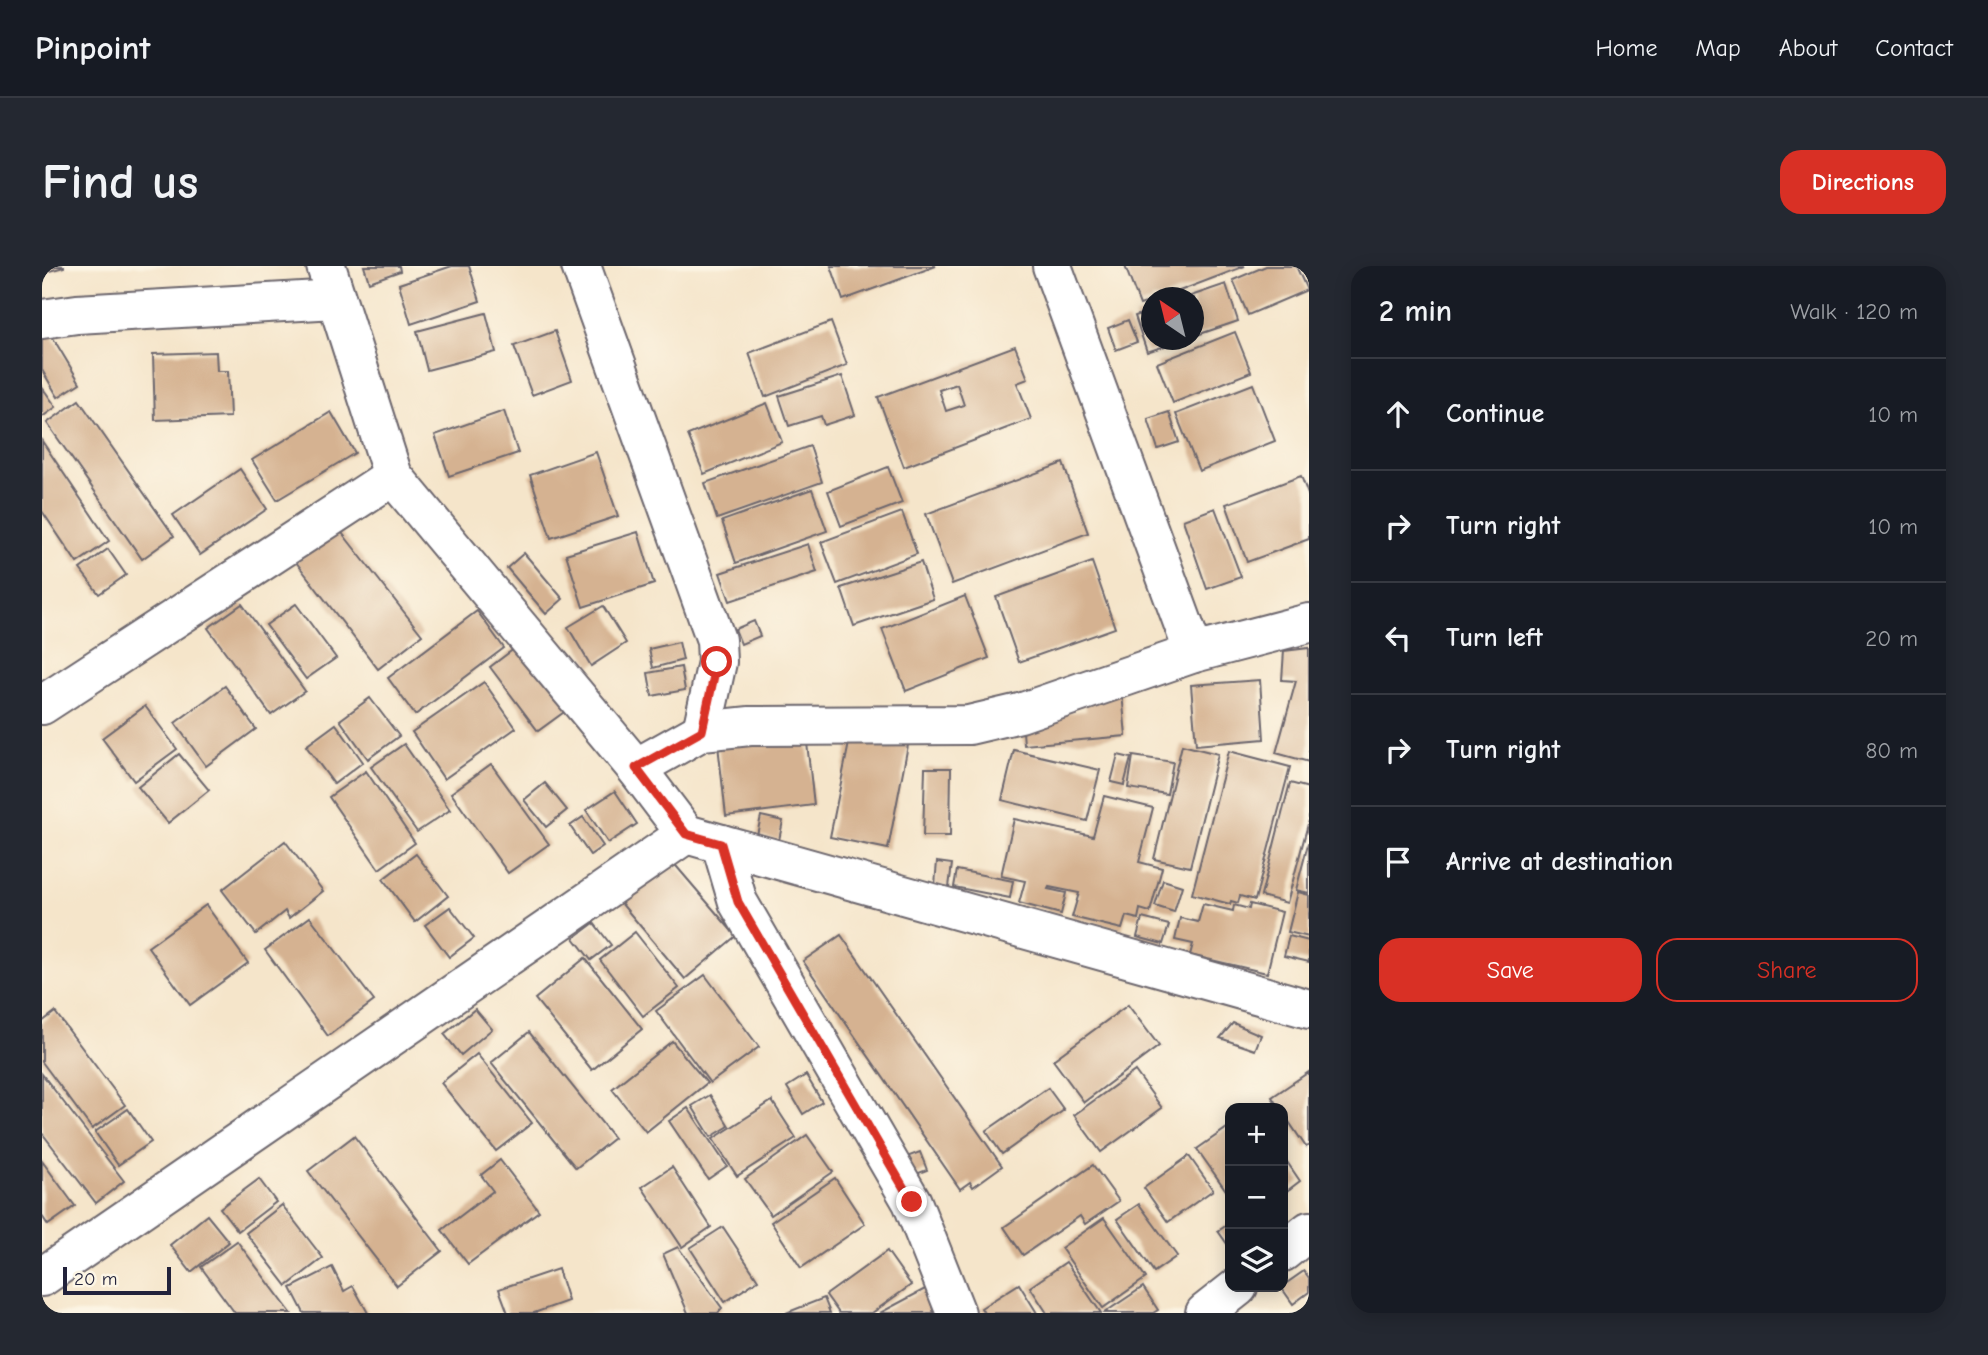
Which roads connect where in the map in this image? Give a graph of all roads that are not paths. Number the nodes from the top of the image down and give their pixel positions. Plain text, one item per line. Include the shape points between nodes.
1 (581, 266) edge
2 (1052, 266) edge
3 (331, 283) edge
4 (42, 319) edge
5 (393, 476) junction
6 (1309, 623) edge
7 (1194, 653) junction
8 (42, 705) edge
9 (702, 731) junction
10 (636, 768) junction
11 (703, 839) junction
12 (1309, 1009) edge
13 (1309, 1231) edge
14 (1288, 1248) edge
15 (42, 1276) edge
16 (1232, 1292) edge
17 (956, 1313) edge
18 (1205, 1313) edge

1 - 9 street via 716,640 717,662
2 - 7 street
3 - 4 street
3 - 5 street
5 - 8 street
5 - 10 street
6 - 7 street
7 - 9 street via 1020,713 969,725 750,726
9 - 10 street
10 - 11 street
11 - 12 street
11 - 15 street
11 - 17 street via 912,1202
13 - 14 street
16 - 18 street

